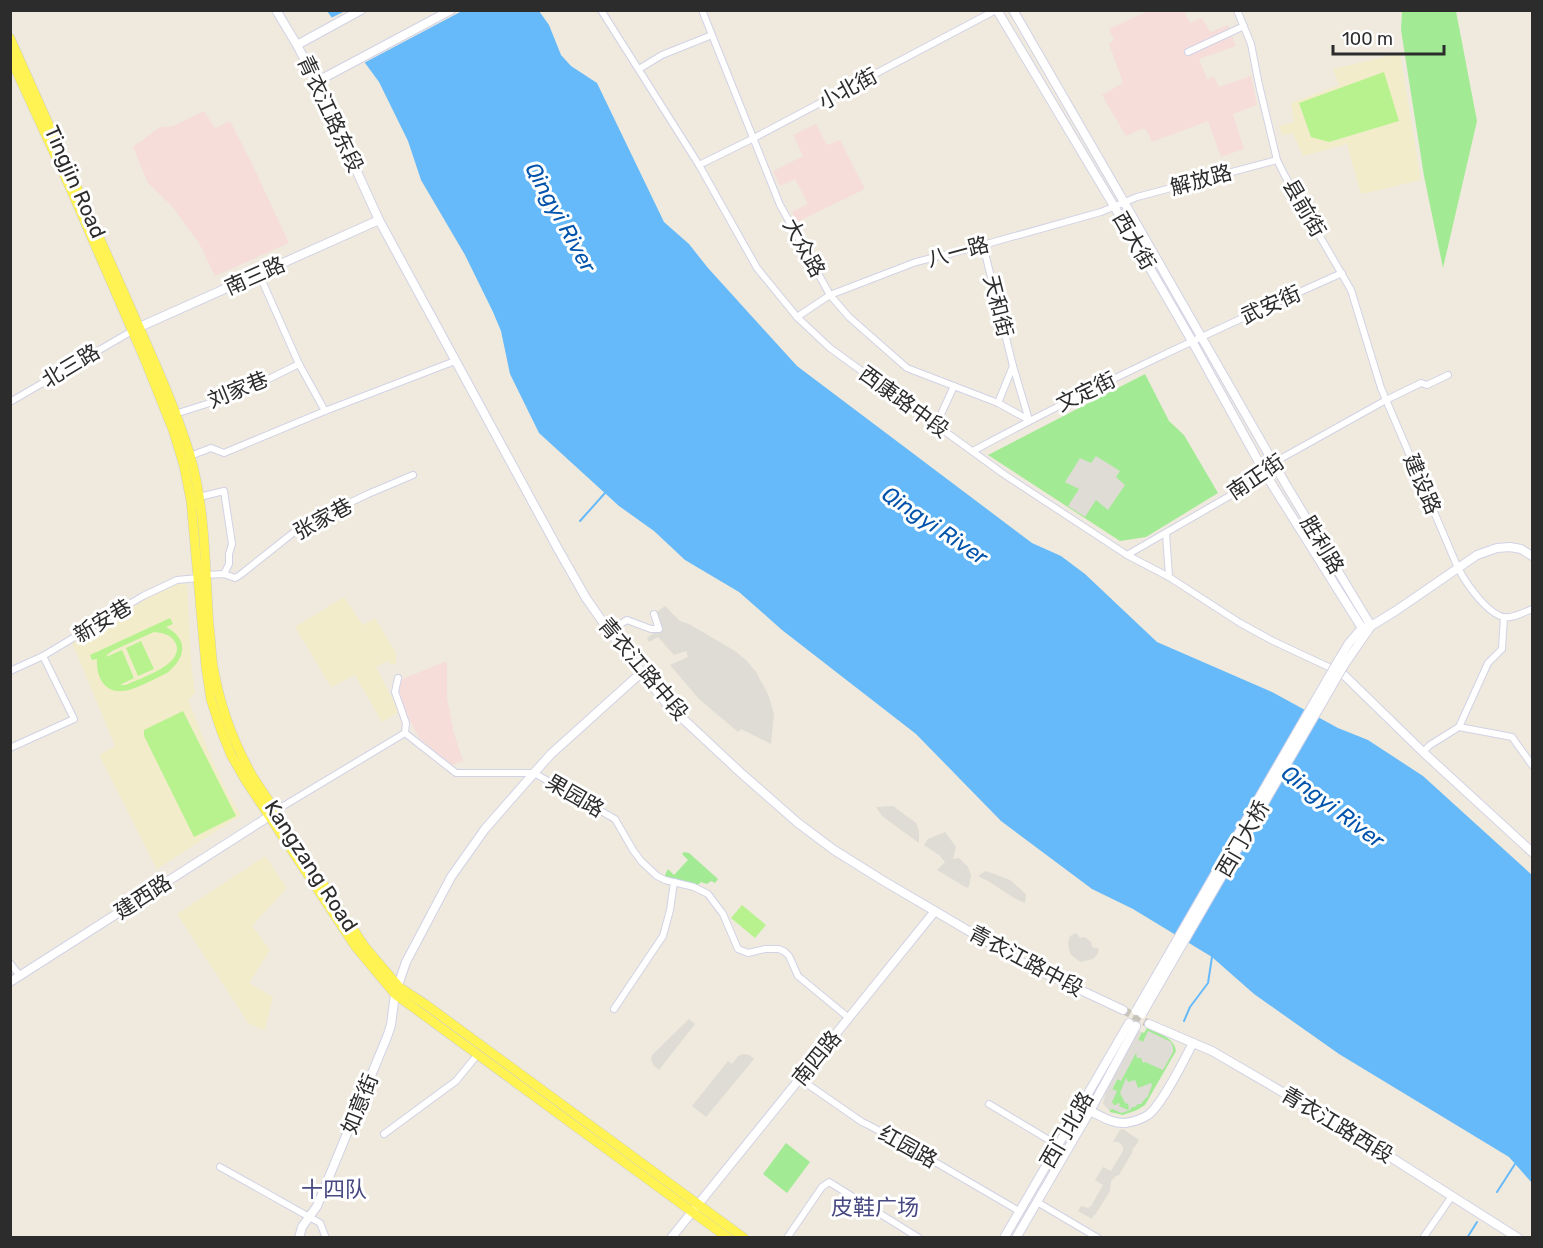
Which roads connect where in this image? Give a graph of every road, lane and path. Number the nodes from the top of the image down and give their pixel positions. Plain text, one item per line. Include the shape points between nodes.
1 (276, 10) edge
2 (361, 10) edge
3 (451, 10) edge
4 (601, 10) edge
5 (702, 10) edge
6 (997, 10) edge
7 (1012, 10) edge
8 (1237, 10) edge
9 (1244, 26) junction
10 (711, 35) junction
11 (10, 38) edge
12 (297, 45) junction
13 (1188, 52) dead end
14 (10, 57) edge
15 (639, 69) junction
16 (316, 81) junction
17 (753, 139) junction
18 (1277, 160) junction
19 (699, 165) junction
20 (1124, 202) junction
21 (1114, 206) junction
22 (379, 220) junction
23 (983, 245) junction
24 (1342, 273) junction
25 (259, 274) junction
26 (830, 295) junction
27 (797, 316) junction
28 (135, 329) junction
29 (1201, 336) junction
30 (1192, 340) junction
31 (455, 361) junction
32 (299, 364) junction
33 (1013, 366) junction
34 (1448, 375) dead end
35 (954, 386) junction
36 (1386, 400) junction
37 (10, 402) edge
38 (998, 404) junction
39 (325, 411) junction
40 (175, 414) junction
41 (1029, 420) junction
42 (936, 425) junction
43 (973, 452) junction
44 (190, 456) junction
45 (1273, 463) junction
46 (413, 475) dead end
47 (1266, 475) junction
48 (199, 497) junction
49 (1166, 533) junction
50 (1127, 555) junction
51 (1533, 556) edge
52 (1458, 568) junction
53 (224, 573) junction
54 (202, 577) junction
55 (1169, 578) junction
56 (1533, 609) edge
57 (654, 614) dead end
58 (1504, 617) junction
59 (1367, 629) junction
60 (609, 631) junction
61 (43, 656) junction
62 (10, 671) edge
63 (642, 672) junction
64 (1344, 675) joint
65 (398, 678) dead end
66 (1459, 728) junction
67 (405, 733) junction
68 (10, 748) edge
69 (1424, 752) junction
70 (1533, 765) edge
71 (534, 773) junction
72 (272, 813) junction
73 (1533, 852) edge
74 (674, 882) junction
75 (935, 911) junction
76 (10, 963) edge
77 (20, 976) junction
78 (10, 982) edge
79 (397, 991) junction
80 (615, 1009) dead end
81 (1123, 1010) tunnel mouth
82 (1139, 1013) dead end
83 (849, 1018) junction
84 (1149, 1024) tunnel mouth
85 (1193, 1043) junction
86 (478, 1054) junction
87 (800, 1078) junction
88 (989, 1104) dead end
89 (1090, 1111) junction
90 (384, 1134) dead end
91 (1059, 1146) junction
92 (220, 1167) dead end
93 (1452, 1196) junction
94 (1037, 1202) junction
95 (695, 1208) junction
96 (1019, 1211) junction
97 (310, 1217) junction
98 (299, 1238) edge
99 (326, 1238) edge
100 (671, 1238) edge
101 (728, 1238) edge
102 (744, 1238) edge
103 (787, 1238) edge
104 (919, 1238) edge
105 (1004, 1238) edge
106 (1016, 1238) edge
107 (1098, 1238) edge
108 (1424, 1238) edge
109 (1518, 1238) edge

1 - 12 main road, 青衣江路东段
2 - 12 main road
3 - 16 main road
4 - 15 street, 西康路中段
5 - 10 street, 大众路
6 - 17 street, 小北街
6 - 21 main road, 西大街
7 - 20 main road, 西大街
8 - 9 street, 县前街
9 - 13 street
9 - 18 street, 县前街
10 - 15 street
10 - 17 street, 大众路
11 - 28 main road, Tingjin Road
12 - 16 main road, 青衣江路东段
14 - 28 main road, Tingjin Road
15 - 19 street, 西康路中段
16 - 22 main road, 青衣江路东段
17 - 19 street, 小北街
17 - 26 street, 大众路 via 780,205
18 - 20 street, 解放路
18 - 24 street, 县前街
19 - 27 street, 西康路中段 via 757,268
20 - 21 street, 八一路
20 - 29 main road, 西大街
21 - 23 street, 八一路
21 - 30 main road, 西大街
22 - 25 main road, 南三路
22 - 31 main road, 青衣江路中段
23 - 26 street, 八一路 via 916,262
23 - 33 street, 天和街
24 - 29 street, 武安街
24 - 36 street, 县前街
25 - 28 main road, 南三路
25 - 32 street
26 - 27 street, 八一路
26 - 35 street, 大众路 via 907,368
27 - 42 street, 西康路中段 via 830,348
28 - 37 street, 北三路
28 - 40 main road, Kangzang Road
28 - 54 main road, Kangzang Road via 184,466
29 - 30 street, 文定街
29 - 45 main road, 西大街
30 - 41 street, 文定街
30 - 47 main road, 西大街
31 - 39 street
31 - 60 main road, 青衣江路中段 via 586,598
32 - 39 street
32 - 40 street, 刘家巷 via 237,394
33 - 38 street
33 - 41 street, 天和街
34 - 36 street, 南正街
35 - 38 street, 大众路
35 - 42 street
36 - 45 street, 南正街
36 - 52 street, 建设路
38 - 41 street, 大众路
39 - 44 street via 224,453 211,448
40 - 44 main road, Kangzang Road
41 - 43 street, 文定街
42 - 43 street, 西康路中段
43 - 50 street, 西康路中段
44 - 48 main road, Kangzang Road
45 - 47 street, 南正街
45 - 59 main road, 胜利路
46 - 53 street, 张家巷 via 303,525 235,578
47 - 49 street, 南正街
47 - 59 main road, 胜利路
48 - 53 street via 224,491 232,544
48 - 54 main road, Kangzang Road
49 - 50 street, 南正街
49 - 55 street
50 - 55 street, 西康路中段
51 - 52 main road via 1521,549 1497,548
52 - 58 street, 建设路 via 1466,584 1494,613
52 - 59 main road
53 - 54 street, 张家巷
54 - 61 street, 新安巷 via 177,580 143,596
54 - 72 main road, Kangzang Road via 220,699 238,751
55 - 64 street, 西康路中段 via 1257,632
56 - 58 street
57 - 60 street via 659,629 627,620
58 - 66 street via 1502,649 1488,663
59 - 82 main road, 西门大桥, bridge via 1349,643
60 - 63 main road, 青衣江路中段
61 - 62 street, 新安巷
61 - 68 street via 74,719
63 - 71 main road, 如意街
63 - 75 main road, 青衣江路中段 via 677,714 798,823 834,850
64 - 69 main road
65 - 67 street via 394,692 406,723
66 - 69 street
66 - 70 street via 1512,737
67 - 71 street, 果园路 via 456,773
67 - 72 street
69 - 73 main road
71 - 74 street, 果园路 via 615,819 641,861 657,876
71 - 79 main road, 如意街 via 485,829 451,877 406,962
72 - 77 main road, 建西路
72 - 79 main road, Kangzang Road
74 - 80 street via 663,936
74 - 83 street, 果园路 via 708,894 723,914 738,949 748,953 765,949 784,952 798,976
75 - 81 main road, 青衣江路中段 via 1025,964
75 - 83 main road, 南四路
76 - 77 street
77 - 78 main road, 建西路
79 - 86 main road, Kangzang Road
79 - 95 main road, Kangzang Road via 425,1004
79 - 97 main road, 如意街 via 387,1037
83 - 87 main road, 南四路
84 - 85 main road, 青衣江路西段
85 - 89 main road via 1149,1114 1124,1123
85 - 93 main road, 青衣江路西段 via 1351,1132
86 - 90 street via 456,1081
86 - 95 main road, Kangzang Road
87 - 95 main road, 南四路
87 - 96 street, 红园路 via 862,1122
88 - 91 street
89 - 91 main road, 西门北路 via 1133,1024
89 - 94 main road, 西门北路
91 - 96 main road, 西门北路
92 - 97 street
93 - 108 street
93 - 109 main road, 青衣江路西段
94 - 106 main road, 西门北路
94 - 107 street
95 - 100 main road, 南四路
95 - 101 main road, Kangzang Road
95 - 102 main road, Kangzang Road
96 - 105 main road, 西门北路
97 - 98 main road, 如意街
97 - 99 street via 320,1222
103 - 104 street via 830,1180

